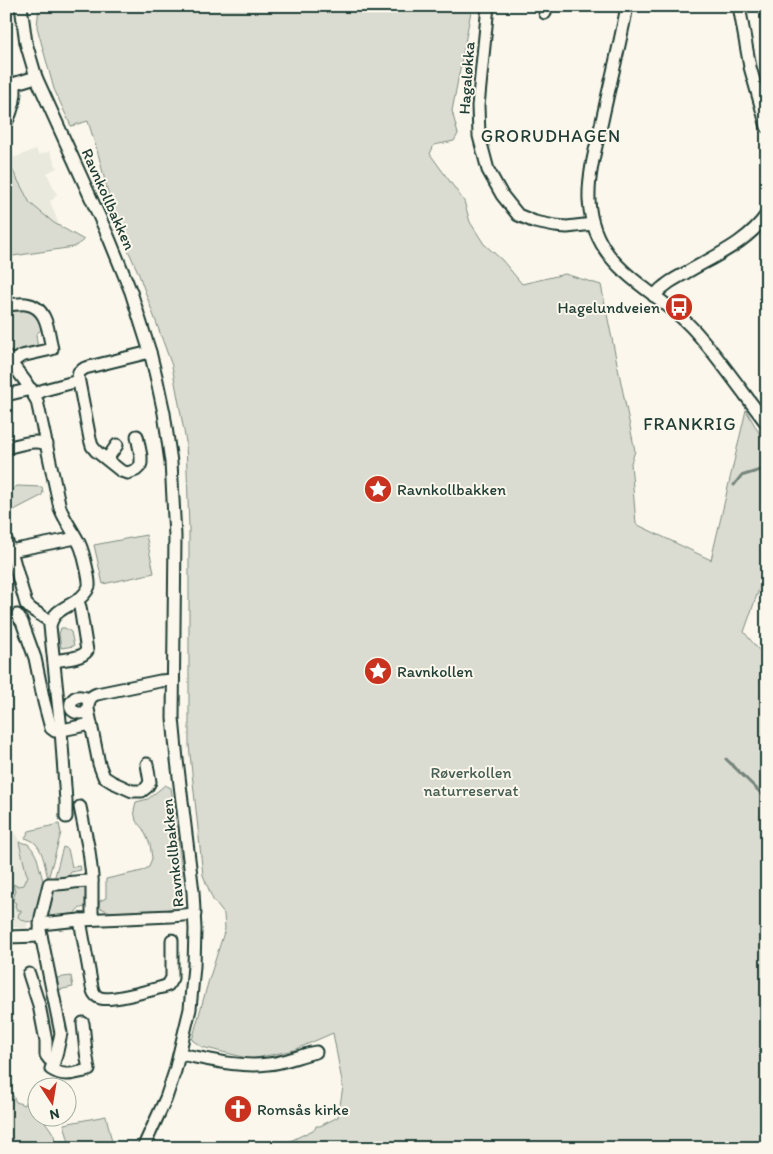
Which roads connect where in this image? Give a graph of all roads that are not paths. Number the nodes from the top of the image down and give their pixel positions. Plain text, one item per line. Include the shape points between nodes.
1 (20, 6) edge
2 (488, 6) edge
3 (627, 6) edge
4 (739, 6) edge
5 (36, 77) junction
6 (11, 85) edge
7 (6, 123) edge
8 (767, 127) edge
9 (767, 214) edge
10 (594, 224) junction
11 (654, 296) junction
12 (6, 306) edge
13 (150, 352) junction
14 (9, 360) edge
15 (78, 381) junction
16 (32, 392) junction
17 (6, 395) edge
18 (767, 424) edge
19 (137, 436) dead end
20 (47, 444) junction
21 (117, 445) dead end
22 (6, 448) edge
23 (108, 459) junction
24 (76, 538) junction
25 (8, 546) edge
26 (77, 600) junction
27 (17, 614) dead end
28 (51, 622) junction
29 (54, 661) junction
30 (174, 680) junction
31 (89, 699) junction
32 (88, 712) junction
33 (91, 724) junction
34 (61, 730) junction
35 (147, 764) dead end
36 (80, 807) dead end
37 (66, 817) dead end
38 (92, 881) junction
39 (194, 914) junction
40 (86, 919) junction
41 (40, 924) junction
42 (41, 936) junction
43 (6, 937) edge
44 (172, 940) dead end
45 (29, 974) dead end
46 (83, 1023) dead end
47 (316, 1052) dead end
48 (180, 1054) junction
49 (54, 1062) junction
50 (144, 1147) edge

1 - 5 street, Ravnkollbakken
2 - 10 street, Hagaløkka via 478,106 479,136 488,170 518,215 555,226
3 - 10 street via 591,176 589,201
4 - 8 street via 750,67
5 - 6 street
5 - 13 street, Ravnkollbakken via 119,261
6 - 7 street via 15,101
9 - 11 street via 750,233 667,283
10 - 11 street via 612,258 630,278
11 - 18 street via 696,331
12 - 14 street via 23,304 36,308 46,320 52,349
13 - 15 street via 85,368 78,374
13 - 30 street, Ravnkollbakken via 168,439 173,488
14 - 16 street
15 - 16 street
15 - 23 street via 89,414 92,446
16 - 17 street
16 - 20 street via 39,406
19 - 23 street via 141,460 136,470 124,472
20 - 22 street via 34,442
20 - 24 street via 60,508
21 - 23 street
24 - 25 street
24 - 26 street via 82,548 89,583 86,592
25 - 28 street via 26,604
26 - 28 street via 58,611
26 - 29 street via 86,653
27 - 34 street via 35,658 51,727 55,731
28 - 29 street
29 - 34 street
30 - 31 street via 97,694
30 - 39 street, Ravnkollbakken via 174,735
31 - 32 street
31 - 32 street via 78,697 71,704 78,714
32 - 33 street
33 - 34 street
33 - 35 street via 99,746 100,769 104,777 132,791 142,791 149,785
34 - 37 street
36 - 38 street
38 - 40 street
38 - 41 street via 50,884
39 - 40 street
39 - 48 street, Ravnkollbakken via 192,996
40 - 41 street
40 - 44 street via 92,987 96,996 102,999 168,985 172,978
41 - 42 street
42 - 43 street
42 - 49 street via 60,1030
45 - 49 street via 39,1005 46,1055
46 - 49 street via 89,1070 61,1074 51,1069
47 - 48 street via 260,1065 219,1062
48 - 50 street, Ravnkollbakken via 166,1098

